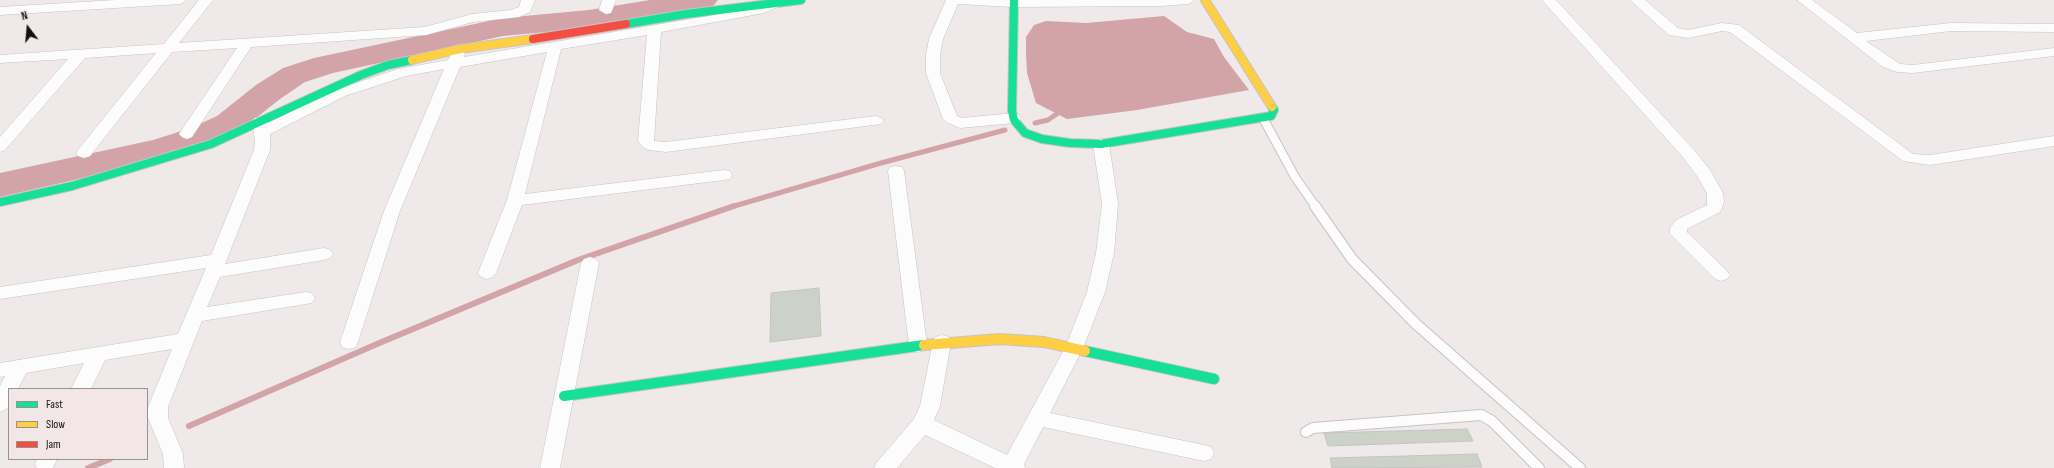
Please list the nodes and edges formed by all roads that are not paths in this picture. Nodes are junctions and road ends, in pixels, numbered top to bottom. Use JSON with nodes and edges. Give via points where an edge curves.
{"nodes":[{"id":1,"x":180,"y":0,"type":"edge"},
{"id":2,"x":206,"y":0,"type":"edge"},
{"id":3,"x":528,"y":0,"type":"edge"},
{"id":4,"x":801,"y":0,"type":"edge"},
{"id":5,"x":953,"y":0,"type":"edge"},
{"id":6,"x":958,"y":0,"type":"edge"},
{"id":7,"x":1188,"y":0,"type":"edge"},
{"id":8,"x":1205,"y":0,"type":"edge"},
{"id":9,"x":1549,"y":0,"type":"edge"},
{"id":10,"x":1637,"y":0,"type":"edge"},
{"id":11,"x":1804,"y":0,"type":"edge"},
{"id":12,"x":1014,"y":1,"type":"edge"},
{"id":13,"x":778,"y":2,"type":"junction"},
{"id":14,"x":84,"y":3,"type":"edge"},
{"id":15,"x":0,"y":11,"type":"edge"},
{"id":16,"x":2054,"y":28,"type":"edge"},
{"id":17,"x":654,"y":30,"type":"junction"},
{"id":18,"x":1853,"y":38,"type":"junction"},
{"id":19,"x":246,"y":44,"type":"junction"},
{"id":20,"x":555,"y":47,"type":"junction"},
{"id":21,"x":166,"y":48,"type":"junction"},
{"id":22,"x":2054,"y":52,"type":"edge"},
{"id":23,"x":81,"y":53,"type":"junction"},
{"id":24,"x":457,"y":56,"type":"junction"},
{"id":25,"x":0,"y":59,"type":"edge"},
{"id":26,"x":1014,"y":118,"type":"junction"},
{"id":27,"x":1263,"y":118,"type":"junction"},
{"id":28,"x":876,"y":121,"type":"dead end"},
{"id":29,"x":261,"y":127,"type":"junction"},
{"id":30,"x":187,"y":134,"type":"dead end"},
{"id":31,"x":2054,"y":141,"type":"edge"},
{"id":32,"x":1102,"y":144,"type":"junction"},
{"id":33,"x":1,"y":146,"type":"edge"},
{"id":34,"x":84,"y":153,"type":"dead end"},
{"id":35,"x":896,"y":171,"type":"dead end"},
{"id":36,"x":724,"y":175,"type":"dead end"},
{"id":37,"x":515,"y":200,"type":"junction"},
{"id":38,"x":0,"y":202,"type":"edge"},
{"id":39,"x":324,"y":254,"type":"dead end"},
{"id":40,"x":590,"y":263,"type":"dead end"},
{"id":41,"x":215,"y":266,"type":"junction"},
{"id":42,"x":487,"y":273,"type":"dead end"},
{"id":43,"x":1721,"y":275,"type":"dead end"},
{"id":44,"x":0,"y":293,"type":"edge"},
{"id":45,"x":306,"y":298,"type":"dead end"},
{"id":46,"x":194,"y":316,"type":"junction"},
{"id":47,"x":184,"y":340,"type":"junction"},
{"id":48,"x":349,"y":342,"type":"dead end"},
{"id":49,"x":942,"y":342,"type":"junction"},
{"id":50,"x":918,"y":345,"type":"junction"},
{"id":51,"x":1074,"y":348,"type":"junction"},
{"id":52,"x":98,"y":354,"type":"junction"},
{"id":53,"x":20,"y":367,"type":"junction"},
{"id":54,"x":0,"y":370,"type":"edge"},
{"id":55,"x":1214,"y":379,"type":"dead end"},
{"id":56,"x":9,"y":388,"type":"edge"},
{"id":57,"x":82,"y":388,"type":"edge"},
{"id":58,"x":8,"y":389,"type":"edge"},
{"id":59,"x":564,"y":396,"type":"junction"},
{"id":60,"x":0,"y":404,"type":"edge"},
{"id":61,"x":1038,"y":418,"type":"junction"},
{"id":62,"x":922,"y":424,"type":"junction"},
{"id":63,"x":1306,"y":432,"type":"dead end"},
{"id":64,"x":1204,"y":453,"type":"dead end"},
{"id":65,"x":1013,"y":467,"type":"edge"},
{"id":66,"x":174,"y":468,"type":"edge"},
{"id":67,"x":550,"y":468,"type":"edge"},
{"id":68,"x":884,"y":468,"type":"edge"},
{"id":69,"x":1539,"y":468,"type":"edge"},
{"id":70,"x":1580,"y":468,"type":"edge"}],
"edges":[{"from":1,"to":14,"type":"street"},
{"from":2,"to":21,"type":"street"},
{"from":3,"to":19,"type":"street","via":[[525,9],[514,14],[472,18],[426,31]]},
{"from":4,"to":13,"type":"street"},
{"from":5,"to":26,"type":"street","via":[[936,39],[933,55],[933,73],[951,119],[960,123]]},
{"from":6,"to":12,"type":"street"},
{"from":7,"to":12,"type":"street"},
{"from":8,"to":27,"type":"street","via":[[1274,110],[1271,116]]},
{"from":9,"to":43,"type":"street","via":[[1688,153],[1704,174],[1715,193],[1714,208],[1682,224],[1678,228],[1679,234]]},
{"from":10,"to":31,"type":"street","via":[[1674,32],[1688,34],[1722,27],[1734,28],[1909,158],[1930,160]]},
{"from":11,"to":18,"type":"street"},
{"from":12,"to":26,"type":"street"},
{"from":13,"to":17,"type":"street","via":[[754,12]]},
{"from":13,"to":24,"type":"street","via":[[686,14]]},
{"from":14,"to":15,"type":"street"},
{"from":16,"to":18,"type":"street","via":[[1951,26]]},
{"from":17,"to":20,"type":"street"},
{"from":17,"to":28,"type":"street","via":[[646,141],[649,146],[666,148]]},
{"from":18,"to":22,"type":"street","via":[[1888,64],[1905,69]]},
{"from":19,"to":21,"type":"street"},
{"from":19,"to":30,"type":"street"},
{"from":20,"to":24,"type":"street"},
{"from":20,"to":37,"type":"street"},
{"from":21,"to":23,"type":"street"},
{"from":21,"to":34,"type":"street"},
{"from":23,"to":25,"type":"street"},
{"from":23,"to":33,"type":"street"},
{"from":24,"to":29,"type":"street","via":[[375,80]]},
{"from":24,"to":48,"type":"street","via":[[392,211]]},
{"from":26,"to":32,"type":"street","via":[[1025,133],[1042,139]]},
{"from":27,"to":32,"type":"street"},
{"from":27,"to":70,"type":"lane","via":[[1295,176],[1352,259],[1416,324]]},
{"from":29,"to":38,"type":"street","via":[[72,186]]},
{"from":29,"to":41,"type":"street","via":[[262,150]]},
{"from":32,"to":51,"type":"street","via":[[1110,204],[1105,253],[1096,292]]},
{"from":35,"to":50,"type":"street"},
{"from":36,"to":37,"type":"street"},
{"from":37,"to":42,"type":"street"},
{"from":39,"to":41,"type":"street"},
{"from":40,"to":59,"type":"street"},
{"from":41,"to":44,"type":"street"},
{"from":41,"to":46,"type":"street"},
{"from":45,"to":46,"type":"street"},
{"from":46,"to":47,"type":"street"},
{"from":47,"to":52,"type":"street"},
{"from":47,"to":66,"type":"street","via":[[158,407],[158,418],[173,454]]},
{"from":49,"to":50,"type":"street"},
{"from":49,"to":51,"type":"street","via":[[1023,340]]},
{"from":49,"to":62,"type":"street","via":[[930,406]]},
{"from":50,"to":59,"type":"street"},
{"from":51,"to":55,"type":"street"},
{"from":51,"to":61,"type":"street"},
{"from":52,"to":53,"type":"street"},
{"from":52,"to":57,"type":"street"},
{"from":53,"to":54,"type":"street"},
{"from":53,"to":56,"type":"street"},
{"from":58,"to":60,"type":"street"},
{"from":59,"to":67,"type":"street"},
{"from":61,"to":64,"type":"street"},
{"from":61,"to":65,"type":"street"},
{"from":62,"to":65,"type":"street"},
{"from":62,"to":68,"type":"street"},
{"from":63,"to":69,"type":"lane","via":[[1313,428],[1481,415],[1492,421]]}]}
